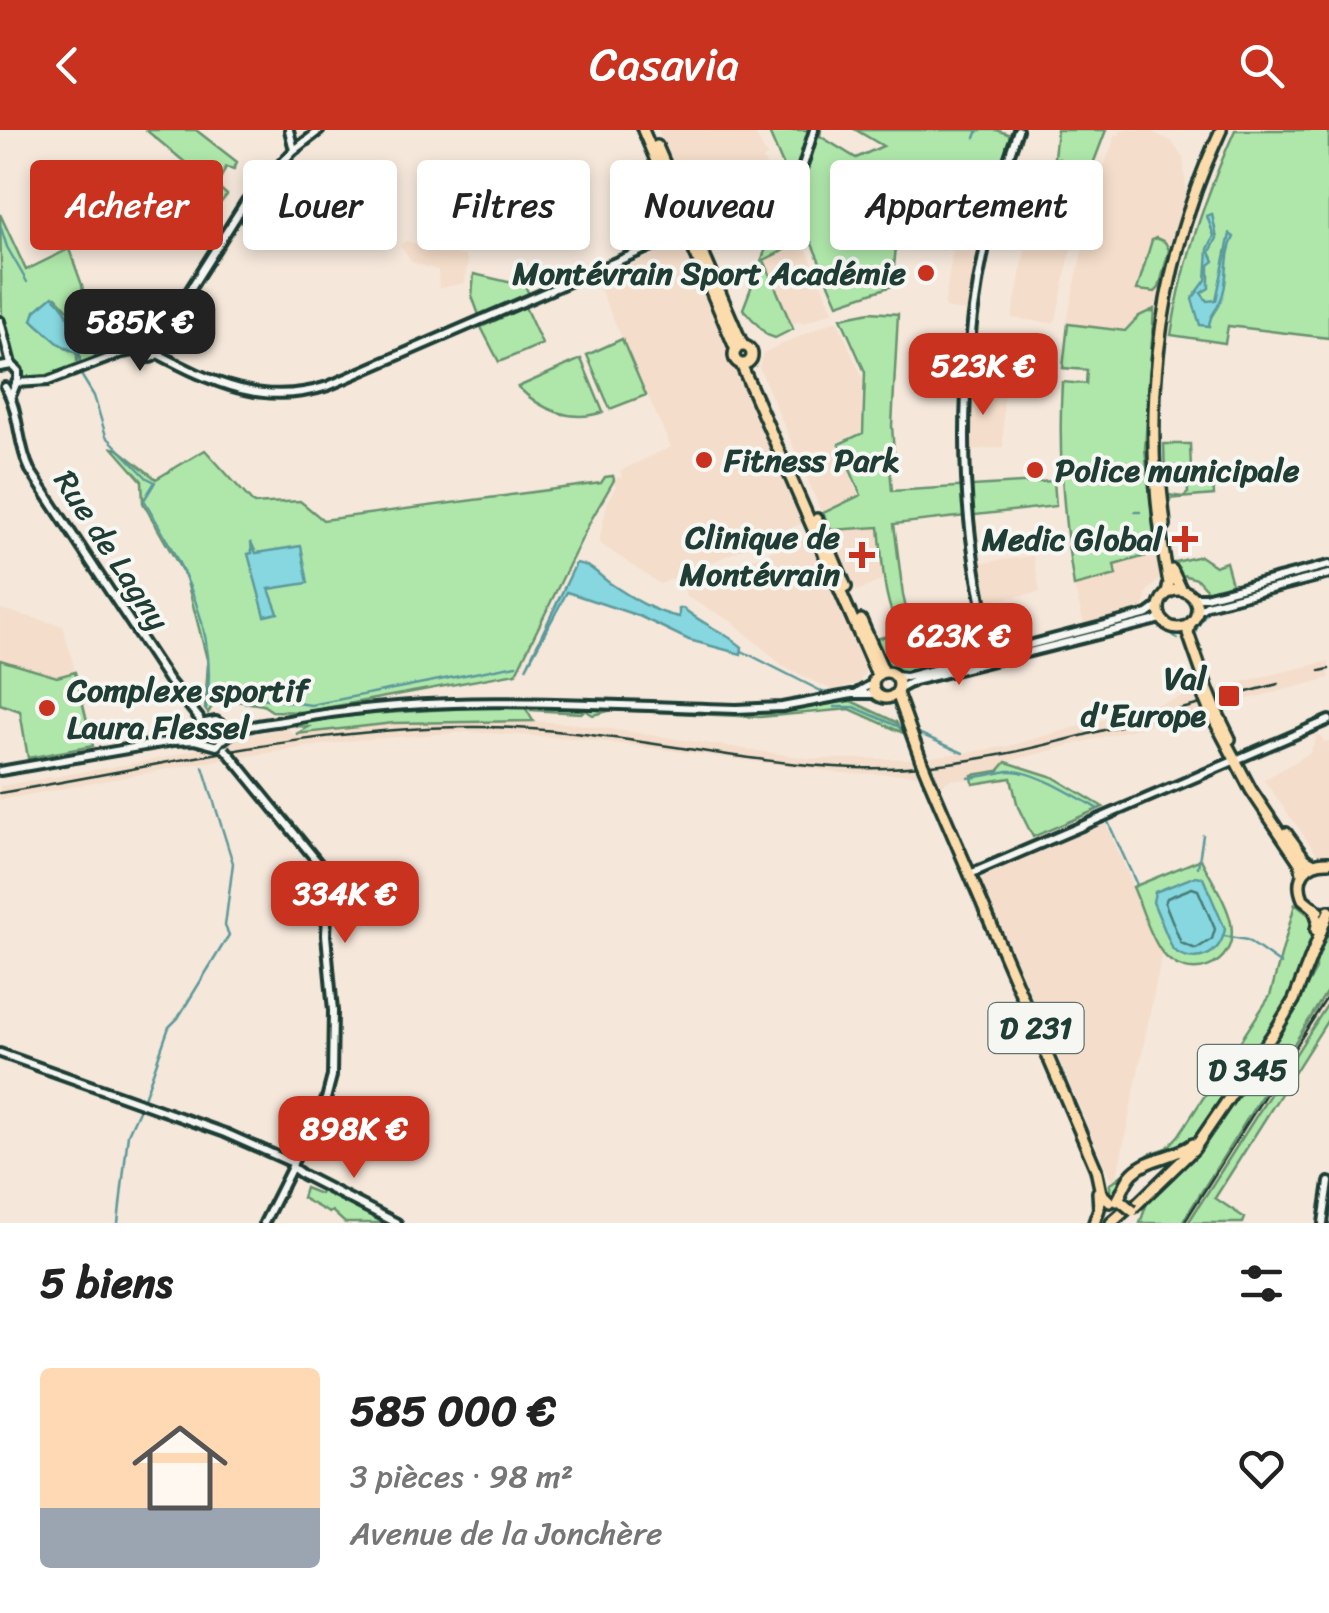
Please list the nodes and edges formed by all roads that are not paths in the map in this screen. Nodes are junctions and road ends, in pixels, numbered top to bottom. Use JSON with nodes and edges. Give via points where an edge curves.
{"nodes":[{"id":1,"x":289,"y":130,"type":"edge"},
{"id":2,"x":320,"y":130,"type":"edge"},
{"id":3,"x":646,"y":130,"type":"edge"},
{"id":4,"x":814,"y":130,"type":"edge"},
{"id":5,"x":1018,"y":130,"type":"edge"},
{"id":6,"x":1224,"y":130,"type":"edge"},
{"id":7,"x":294,"y":150,"type":"junction"},
{"id":8,"x":658,"y":160,"type":"edge"},
{"id":9,"x":659,"y":160,"type":"edge"},
{"id":10,"x":805,"y":160,"type":"edge"},
{"id":11,"x":643,"y":250,"type":"edge"},
{"id":12,"x":698,"y":250,"type":"edge"},
{"id":13,"x":699,"y":250,"type":"edge"},
{"id":14,"x":0,"y":321,"type":"edge"},
{"id":15,"x":151,"y":341,"type":"junction"},
{"id":16,"x":740,"y":348,"type":"junction"},
{"id":17,"x":140,"y":350,"type":"junction"},
{"id":18,"x":156,"y":352,"type":"junction"},
{"id":19,"x":746,"y":363,"type":"junction"},
{"id":20,"x":5,"y":366,"type":"edge"},
{"id":21,"x":8,"y":384,"type":"edge"},
{"id":22,"x":1329,"y":565,"type":"edge"},
{"id":23,"x":1329,"y":574,"type":"edge"},
{"id":24,"x":1181,"y":589,"type":"junction"},
{"id":25,"x":1167,"y":592,"type":"junction"},
{"id":26,"x":1194,"y":597,"type":"junction"},
{"id":27,"x":1159,"y":606,"type":"junction"},
{"id":28,"x":1197,"y":612,"type":"junction"},
{"id":29,"x":1161,"y":618,"type":"junction"},
{"id":30,"x":1111,"y":623,"type":"junction"},
{"id":31,"x":1190,"y":624,"type":"junction"},
{"id":32,"x":1177,"y":628,"type":"junction"},
{"id":33,"x":1055,"y":644,"type":"junction"},
{"id":34,"x":994,"y":657,"type":"junction"},
{"id":35,"x":895,"y":676,"type":"junction"},
{"id":36,"x":877,"y":681,"type":"junction"},
{"id":37,"x":1205,"y":691,"type":"junction"},
{"id":38,"x":894,"y":694,"type":"junction"},
{"id":39,"x":1329,"y":720,"type":"edge"},
{"id":40,"x":222,"y":725,"type":"junction"},
{"id":41,"x":203,"y":726,"type":"junction"},
{"id":42,"x":241,"y":729,"type":"junction"},
{"id":43,"x":202,"y":740,"type":"junction"},
{"id":44,"x":173,"y":741,"type":"junction"},
{"id":45,"x":222,"y":743,"type":"junction"},
{"id":46,"x":1237,"y":759,"type":"junction"},
{"id":47,"x":0,"y":771,"type":"edge"},
{"id":48,"x":1329,"y":862,"type":"edge"},
{"id":49,"x":1314,"y":864,"type":"junction"},
{"id":50,"x":1302,"y":873,"type":"junction"},
{"id":51,"x":970,"y":874,"type":"junction"},
{"id":52,"x":1314,"y":909,"type":"junction"},
{"id":53,"x":1329,"y":911,"type":"edge"},
{"id":54,"x":0,"y":1053,"type":"edge"},
{"id":55,"x":1201,"y":1135,"type":"junction"},
{"id":56,"x":292,"y":1165,"type":"junction"},
{"id":57,"x":1098,"y":1174,"type":"junction"},
{"id":58,"x":1329,"y":1182,"type":"edge"},
{"id":59,"x":1125,"y":1206,"type":"junction"},
{"id":60,"x":1099,"y":1209,"type":"junction"},
{"id":61,"x":1094,"y":1222,"type":"edge"},
{"id":62,"x":264,"y":1223,"type":"edge"},
{"id":63,"x":397,"y":1223,"type":"edge"},
{"id":64,"x":1113,"y":1223,"type":"edge"},
{"id":65,"x":1136,"y":1223,"type":"edge"},
{"id":66,"x":1323,"y":1223,"type":"edge"}],
"edges":[{"from":1,"to":7,"type":"main road"},
{"from":2,"to":7,"type":"main road"},
{"from":3,"to":8,"type":"main road"},
{"from":3,"to":9,"type":"main road"},
{"from":4,"to":10,"type":"main road"},
{"from":5,"to":34,"type":"main road","via":[[981,265],[966,399],[971,538]]},
{"from":6,"to":24,"type":"main road","via":[[1186,236],[1162,361],[1160,478],[1169,555]]},
{"from":6,"to":25,"type":"main road","via":[[1180,237],[1158,341],[1154,486]]},
{"from":7,"to":15,"type":"main road","via":[[246,200]]},
{"from":11,"to":18,"type":"main road","via":[[302,393],[234,390]]},
{"from":12,"to":16,"type":"main road"},
{"from":13,"to":16,"type":"main road"},
{"from":14,"to":20,"type":"main road"},
{"from":15,"to":17,"type":"main road"},
{"from":15,"to":18,"type":"main road"},
{"from":16,"to":19,"type":"main road","via":[[735,359]]},
{"from":16,"to":19,"type":"main road","via":[[752,353]]},
{"from":17,"to":18,"type":"main road","via":[[149,358]]},
{"from":17,"to":21,"type":"main road","via":[[37,383]]},
{"from":19,"to":36,"type":"main road"},
{"from":20,"to":21,"type":"main road"},
{"from":21,"to":41,"type":"main road","name":"Rue de Lagny","via":[[30,470]]},
{"from":22,"to":26,"type":"main road"},
{"from":23,"to":28,"type":"main road"},
{"from":24,"to":25,"type":"main road"},
{"from":24,"to":26,"type":"main road"},
{"from":25,"to":27,"type":"main road"},
{"from":26,"to":28,"type":"main road"},
{"from":27,"to":29,"type":"main road"},
{"from":27,"to":30,"type":"main road"},
{"from":28,"to":31,"type":"main road"},
{"from":29,"to":32,"type":"main road"},
{"from":29,"to":33,"type":"main road"},
{"from":30,"to":33,"type":"main road"},
{"from":30,"to":34,"type":"main road"},
{"from":31,"to":32,"type":"main road"},
{"from":31,"to":37,"type":"main road"},
{"from":32,"to":37,"type":"main road"},
{"from":33,"to":34,"type":"main road"},
{"from":34,"to":35,"type":"main road"},
{"from":34,"to":38,"type":"main road","via":[[914,681]]},
{"from":35,"to":36,"type":"main road"},
{"from":35,"to":38,"type":"main road","number":"D 231"},
{"from":36,"to":38,"type":"main road"},
{"from":36,"to":42,"type":"main road","via":[[803,704],[736,709],[436,701]]},
{"from":37,"to":46,"type":"main road","bridge":true},
{"from":38,"to":51,"type":"main road","number":"D 231","bridge":true},
{"from":39,"to":46,"type":"main road"},
{"from":40,"to":41,"type":"main road","name":"Rue de Lagny"},
{"from":40,"to":42,"type":"main road","name":"Rue de Lagny"},
{"from":40,"to":45,"type":"main road"},
{"from":41,"to":43,"type":"main road"},
{"from":41,"to":44,"type":"main road"},
{"from":42,"to":45,"type":"main road"},
{"from":43,"to":44,"type":"main road"},
{"from":43,"to":45,"type":"main road","via":[[208,746]]},
{"from":44,"to":47,"type":"main road"},
{"from":45,"to":56,"type":"main road","bridge":true,"via":[[328,876],[332,1076]]},
{"from":46,"to":49,"type":"main road"},
{"from":46,"to":50,"type":"main road"},
{"from":46,"to":51,"type":"main road"},
{"from":48,"to":49,"type":"main road"},
{"from":49,"to":50,"type":"main road"},
{"from":50,"to":52,"type":"main road","via":[[1302,899]]},
{"from":51,"to":57,"type":"main road","number":"D 231"},
{"from":52,"to":53,"type":"main road"},
{"from":52,"to":55,"type":"main road","number":"D 345","via":[[1316,933],[1295,992]]},
{"from":53,"to":59,"type":"main road","number":"D 345","via":[[1277,1028],[1194,1150]]},
{"from":54,"to":56,"type":"main road"},
{"from":55,"to":59,"type":"main road","number":"D 345","via":[[1180,1163]]},
{"from":55,"to":59,"type":"main road","via":[[1180,1153],[1137,1170],[1127,1180]]},
{"from":56,"to":62,"type":"main road"},
{"from":56,"to":63,"type":"main road"},
{"from":57,"to":59,"type":"main road","number":"D 231","via":[[1101,1193]]},
{"from":57,"to":60,"type":"main road","number":"D 231"},
{"from":58,"to":66,"type":"main road"},
{"from":59,"to":60,"type":"main road"},
{"from":59,"to":64,"type":"main road","number":"D 345"},
{"from":59,"to":65,"type":"main road"},
{"from":60,"to":61,"type":"main road"}]}
